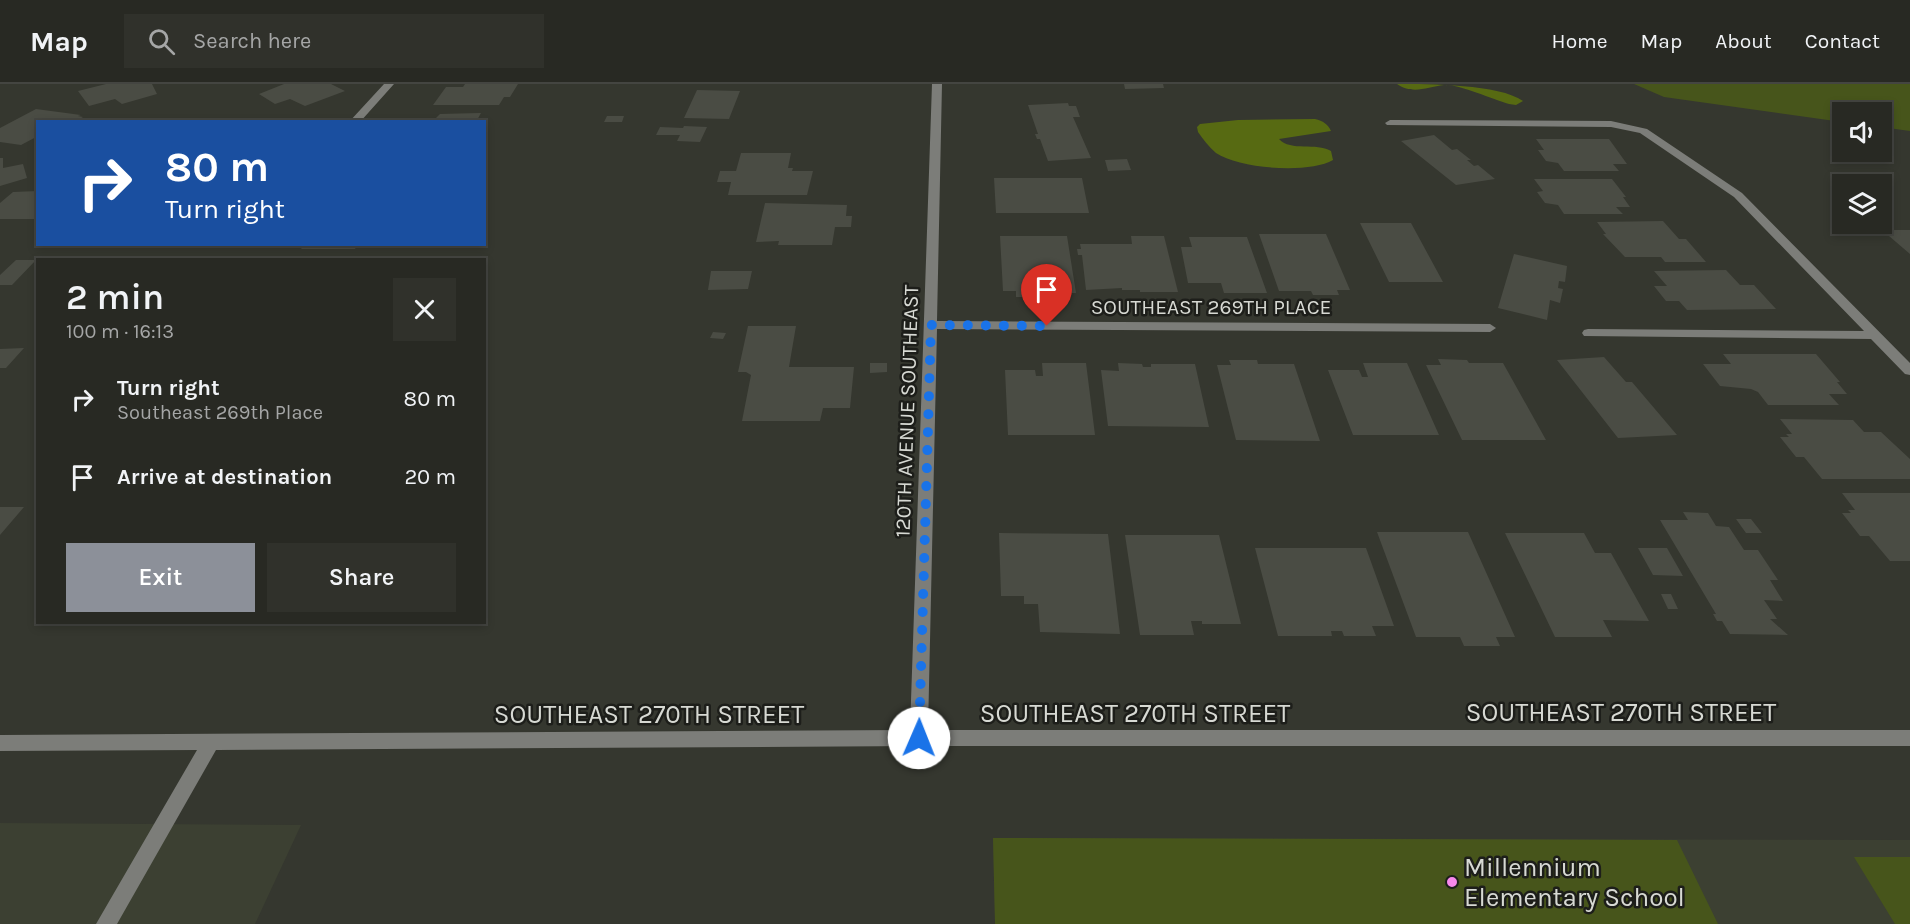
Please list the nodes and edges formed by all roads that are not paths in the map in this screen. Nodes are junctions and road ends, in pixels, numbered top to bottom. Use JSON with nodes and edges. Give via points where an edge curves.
{"nodes":[{"id":1,"x":389,"y":84,"type":"edge"},
{"id":2,"x":937,"y":84,"type":"edge"},
{"id":3,"x":356,"y":120,"type":"edge"},
{"id":4,"x":1390,"y":123,"type":"dead end"},
{"id":5,"x":931,"y":325,"type":"junction"},
{"id":6,"x":1490,"y":328,"type":"dead end"},
{"id":7,"x":1588,"y":333,"type":"dead end"},
{"id":8,"x":1874,"y":335,"type":"junction"},
{"id":9,"x":1910,"y":371,"type":"edge"},
{"id":10,"x":919,"y":738,"type":"junction"},
{"id":11,"x":1910,"y":738,"type":"edge"},
{"id":12,"x":211,"y":742,"type":"junction"},
{"id":13,"x":0,"y":743,"type":"edge"},
{"id":14,"x":106,"y":924,"type":"edge"}],
"edges":[{"from":1,"to":3,"type":"street"},
{"from":2,"to":5,"type":"street","name":"120TH AVENUE SOUTHEAST"},
{"from":4,"to":8,"type":"street","via":[[1624,126],[1643,131],[1738,195]]},
{"from":5,"to":6,"type":"street","name":"SOUTHEAST 269TH PLACE"},
{"from":5,"to":10,"type":"street","name":"120TH AVENUE SOUTHEAST"},
{"from":7,"to":8,"type":"street"},
{"from":8,"to":9,"type":"street"},
{"from":10,"to":11,"type":"street","name":"SOUTHEAST 270TH STREET"},
{"from":10,"to":12,"type":"street","name":"SOUTHEAST 270TH STREET"},
{"from":12,"to":13,"type":"street","name":"SOUTHEAST 270TH STREET"},
{"from":12,"to":14,"type":"street"}]}
